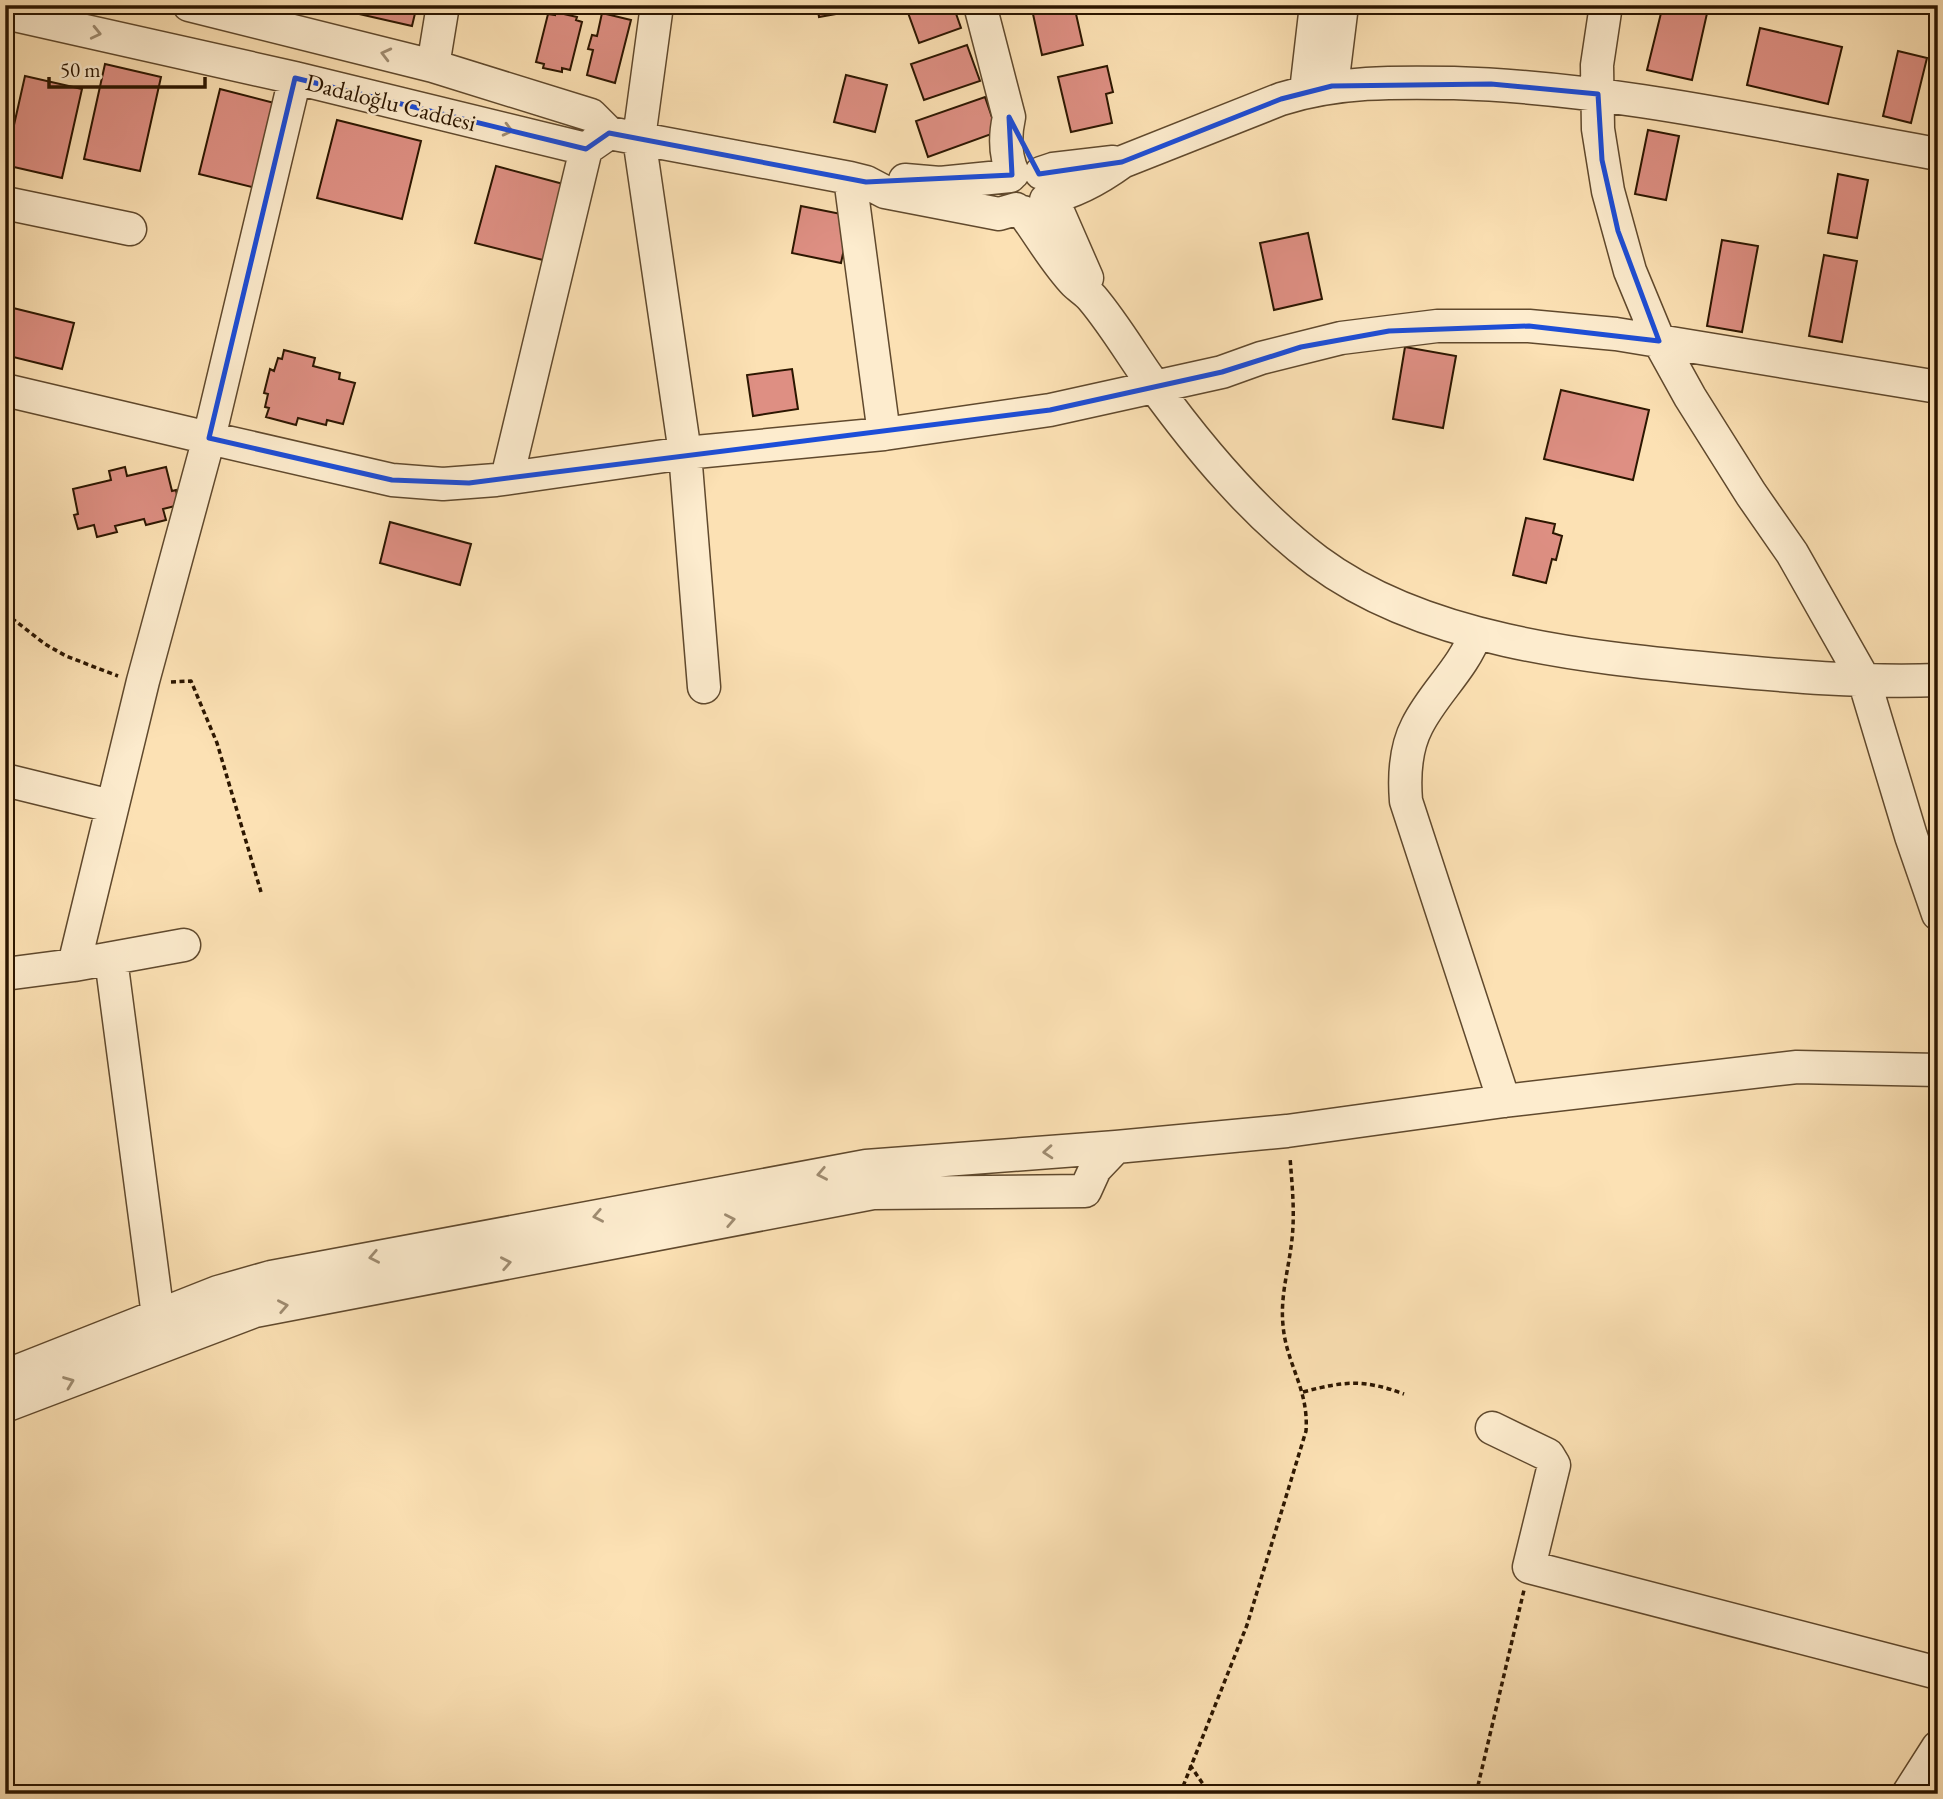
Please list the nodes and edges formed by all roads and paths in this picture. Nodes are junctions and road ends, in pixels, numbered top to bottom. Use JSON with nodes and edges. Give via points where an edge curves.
{"nodes":[{"id":1,"x":189,"y":5,"type":"edge"},
{"id":2,"x":443,"y":5,"type":"edge"},
{"id":3,"x":657,"y":5,"type":"edge"},
{"id":4,"x":980,"y":5,"type":"edge"},
{"id":5,"x":1315,"y":5,"type":"edge"},
{"id":6,"x":1342,"y":5,"type":"edge"},
{"id":7,"x":1606,"y":5,"type":"edge"},
{"id":8,"x":244,"y":11,"type":"edge"},
{"id":9,"x":5,"y":13,"type":"edge"},
{"id":10,"x":433,"y":66,"type":"junction"},
{"id":11,"x":295,"y":78,"type":"junction"},
{"id":12,"x":1319,"y":89,"type":"junction"},
{"id":13,"x":1598,"y":94,"type":"junction"},
{"id":14,"x":611,"y":140,"type":"junction"},
{"id":15,"x":1938,"y":154,"type":"edge"},
{"id":16,"x":858,"y":180,"type":"junction"},
{"id":17,"x":1029,"y":189,"type":"junction"},
{"id":18,"x":5,"y":203,"type":"edge"},
{"id":19,"x":130,"y":229,"type":"dead end"},
{"id":20,"x":1659,"y":341,"type":"junction"},
{"id":21,"x":1154,"y":386,"type":"junction"},
{"id":22,"x":1938,"y":387,"type":"edge"},
{"id":23,"x":5,"y":390,"type":"edge"},
{"id":24,"x":884,"y":434,"type":"junction"},
{"id":25,"x":209,"y":438,"type":"junction"},
{"id":26,"x":685,"y":453,"type":"junction"},
{"id":27,"x":507,"y":478,"type":"junction"},
{"id":28,"x":5,"y":612,"type":"edge"},
{"id":29,"x":1476,"y":633,"type":"junction"},
{"id":30,"x":1864,"y":680,"type":"junction"},
{"id":31,"x":1938,"y":680,"type":"edge"},
{"id":32,"x":143,"y":681,"type":"junction"},
{"id":33,"x":704,"y":687,"type":"dead end"},
{"id":34,"x":5,"y":780,"type":"edge"},
{"id":35,"x":111,"y":806,"type":"junction"},
{"id":36,"x":261,"y":892,"type":"dead end"},
{"id":37,"x":1938,"y":914,"type":"edge"},
{"id":38,"x":184,"y":945,"type":"dead end"},
{"id":39,"x":111,"y":958,"type":"junction"},
{"id":40,"x":74,"y":965,"type":"junction"},
{"id":41,"x":5,"y":974,"type":"edge"},
{"id":42,"x":1938,"y":1070,"type":"edge"},
{"id":43,"x":1504,"y":1101,"type":"junction"},
{"id":44,"x":1287,"y":1131,"type":"junction"},
{"id":45,"x":1116,"y":1147,"type":"junction"},
{"id":46,"x":158,"y":1316,"type":"junction"},
{"id":47,"x":5,"y":1376,"type":"edge"},
{"id":48,"x":1303,"y":1392,"type":"junction"},
{"id":49,"x":1404,"y":1394,"type":"dead end"},
{"id":50,"x":5,"y":1406,"type":"edge"},
{"id":51,"x":1492,"y":1428,"type":"dead end"},
{"id":52,"x":1529,"y":1567,"type":"junction"},
{"id":53,"x":1938,"y":1673,"type":"edge"},
{"id":54,"x":1938,"y":1748,"type":"edge"},
{"id":55,"x":1190,"y":1765,"type":"junction"},
{"id":56,"x":1180,"y":1794,"type":"edge"},
{"id":57,"x":1215,"y":1794,"type":"edge"},
{"id":58,"x":1476,"y":1794,"type":"edge"},
{"id":59,"x":1909,"y":1794,"type":"edge"}],
"edges":[{"from":1,"to":8,"type":"street","name":"Dadaloğlu Caddesi"},
{"from":2,"to":10,"type":"street"},
{"from":3,"to":14,"type":"street"},
{"from":4,"to":17,"type":"street","via":[[1009,117],[1018,125]]},
{"from":5,"to":12,"type":"street"},
{"from":6,"to":12,"type":"street"},
{"from":7,"to":13,"type":"street","via":[[1597,65]]},
{"from":10,"to":8,"type":"street","name":"Dadaloğlu Caddesi","one_way":true},
{"from":9,"to":11,"type":"street","name":"Dadaloğlu Caddesi","one_way":true},
{"from":10,"to":14,"type":"street","name":"Dadaloğlu Caddesi","via":[[591,115]]},
{"from":11,"to":14,"type":"street","name":"Dadaloğlu Caddesi","one_way":true},
{"from":11,"to":25,"type":"street"},
{"from":12,"to":13,"type":"street","name":"Dadaloğlu Caddesi","via":[[1359,83],[1438,83]]},
{"from":12,"to":17,"type":"street","name":"Dadaloğlu Caddesi","via":[[1122,162],[1067,194]]},
{"from":13,"to":15,"type":"street","name":"Dadaloğlu Caddesi"},
{"from":13,"to":20,"type":"street","via":[[1598,129],[1608,191],[1630,271]]},
{"from":14,"to":16,"type":"street","name":"Dadaloğlu Caddesi"},
{"from":14,"to":26,"type":"street"},
{"from":14,"to":27,"type":"street"},
{"from":16,"to":17,"type":"street","name":"Dadaloğlu Caddesi","via":[[889,178]]},
{"from":16,"to":24,"type":"street"},
{"from":17,"to":21,"type":"street","via":[[1054,207],[1087,275],[1091,296]]},
{"from":18,"to":19,"type":"street"},
{"from":20,"to":21,"type":"street","via":[[1529,326],[1413,329],[1341,338]]},
{"from":20,"to":22,"type":"street"},
{"from":20,"to":30,"type":"street","via":[[1720,446],[1792,553]]},
{"from":21,"to":24,"type":"street","via":[[1050,410]]},
{"from":21,"to":29,"type":"street","via":[[1241,492],[1315,560],[1371,595]]},
{"from":23,"to":25,"type":"street"},
{"from":24,"to":26,"type":"street"},
{"from":25,"to":27,"type":"street","via":[[392,480],[443,484]]},
{"from":25,"to":32,"type":"street"},
{"from":26,"to":27,"type":"street"},
{"from":26,"to":33,"type":"street"},
{"from":28,"to":32,"type":"path","via":[[66,656]]},
{"from":29,"to":30,"type":"street","via":[[1611,658]]},
{"from":29,"to":43,"type":"street","via":[[1463,663],[1418,724],[1407,759],[1405,787],[1406,802]]},
{"from":30,"to":31,"type":"street"},
{"from":30,"to":37,"type":"street"},
{"from":32,"to":35,"type":"street"},
{"from":32,"to":36,"type":"path","via":[[191,681],[217,743]]},
{"from":34,"to":35,"type":"street"},
{"from":35,"to":40,"type":"street"},
{"from":38,"to":39,"type":"street"},
{"from":39,"to":40,"type":"street"},
{"from":39,"to":46,"type":"street"},
{"from":40,"to":41,"type":"street"},
{"from":42,"to":43,"type":"street","via":[[1797,1067]]},
{"from":43,"to":44,"type":"street"},
{"from":44,"to":45,"type":"street"},
{"from":44,"to":48,"type":"path","via":[[1294,1217],[1282,1323]]},
{"from":45,"to":46,"type":"street","one_way":true,"via":[[866,1166],[271,1277]]},
{"from":50,"to":45,"type":"street","one_way":true,"via":[[255,1311],[873,1193],[1085,1191],[1095,1169]]},
{"from":46,"to":47,"type":"street"},
{"from":48,"to":49,"type":"path","via":[[1340,1382],[1375,1385]]},
{"from":48,"to":55,"type":"path","via":[[1307,1417],[1302,1444],[1243,1636]]},
{"from":51,"to":52,"type":"street","via":[[1548,1455],[1554,1465]]},
{"from":52,"to":53,"type":"street"},
{"from":52,"to":58,"type":"path"},
{"from":54,"to":59,"type":"street"},
{"from":55,"to":56,"type":"path"},
{"from":55,"to":57,"type":"path"}]}
